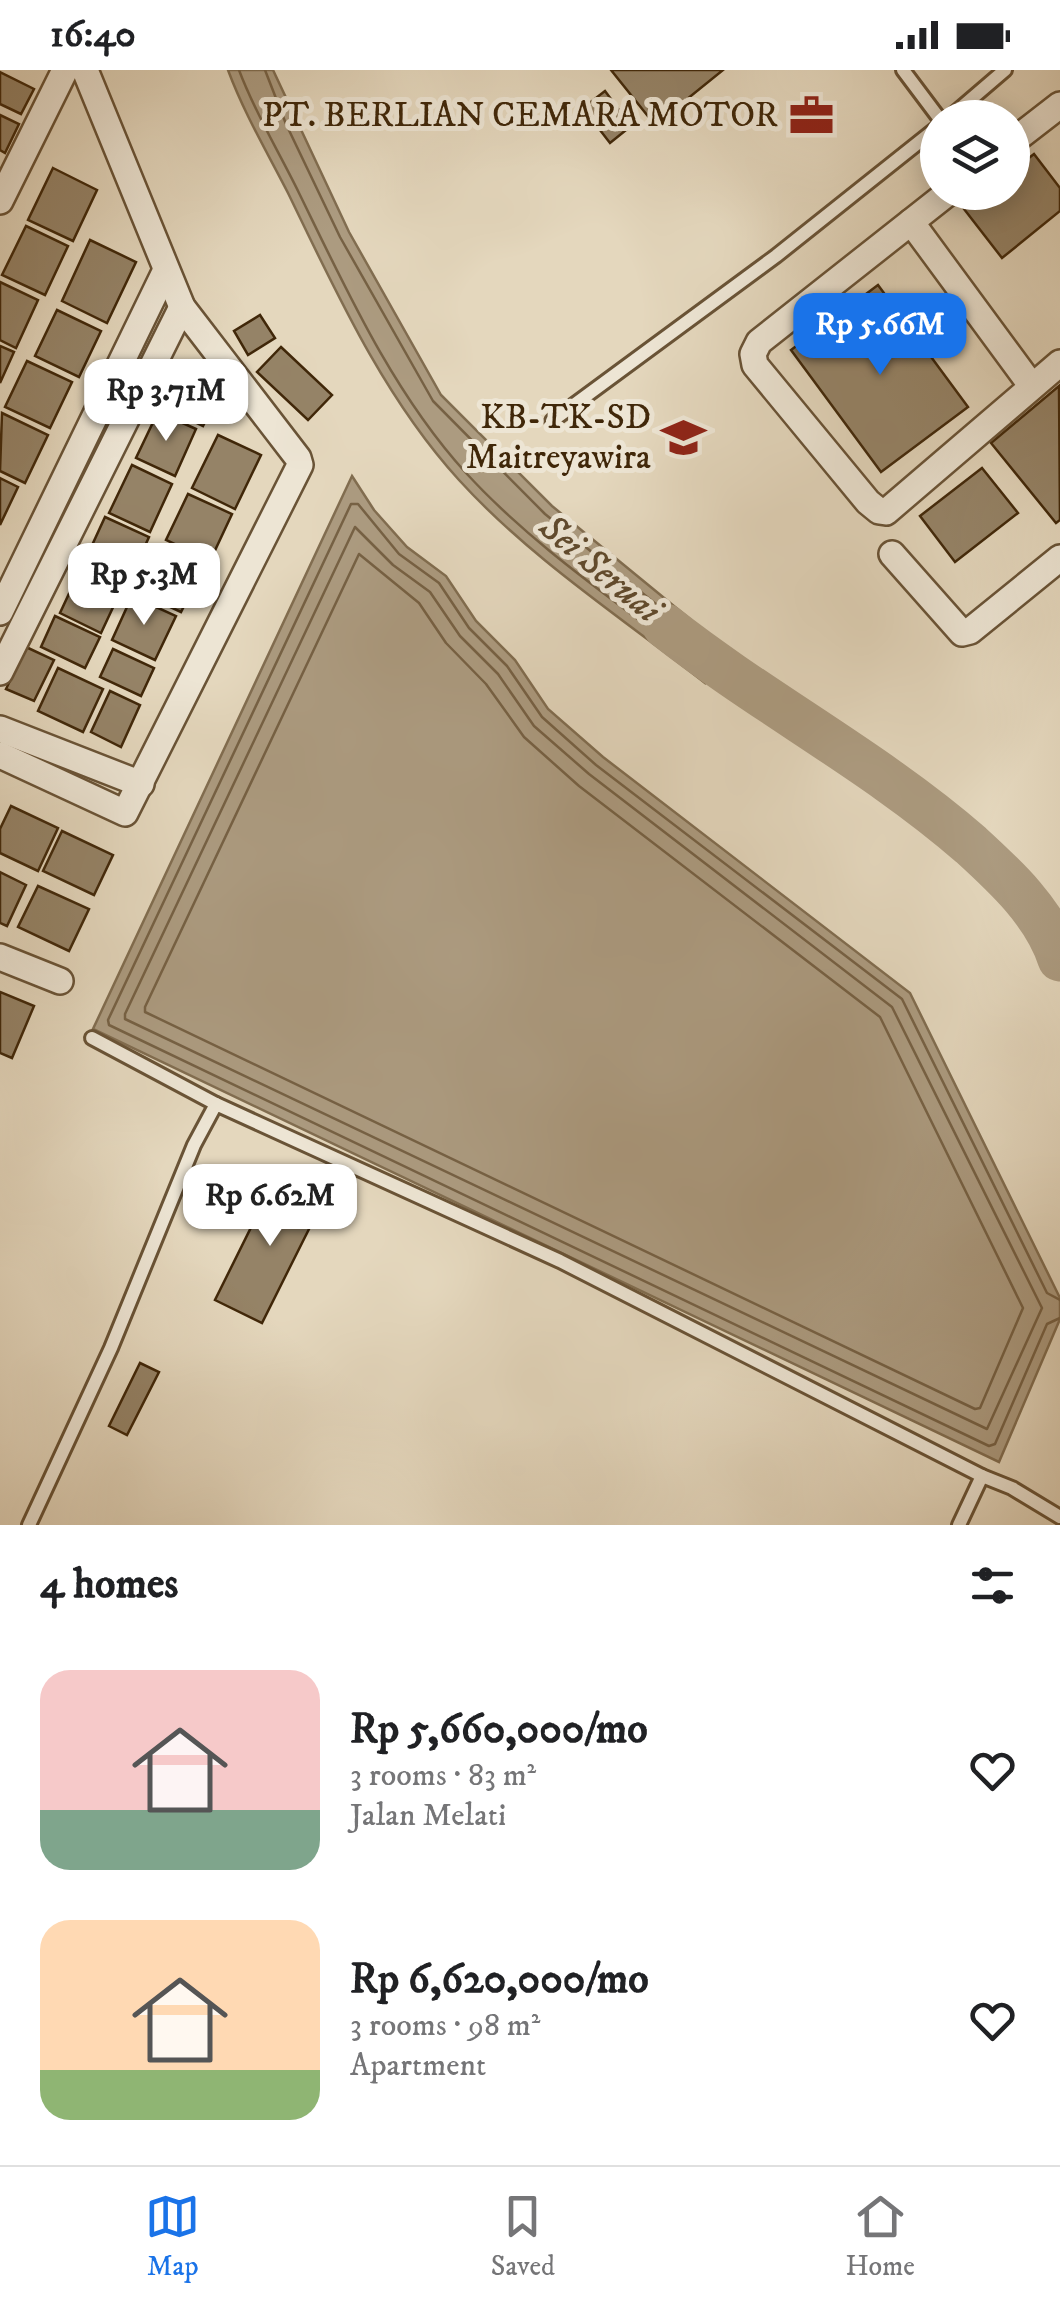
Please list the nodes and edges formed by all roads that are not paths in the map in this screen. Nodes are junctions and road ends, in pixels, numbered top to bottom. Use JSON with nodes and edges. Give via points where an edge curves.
{"nodes":[{"id":1,"x":65,"y":70,"type":"edge"},
{"id":2,"x":85,"y":70,"type":"edge"},
{"id":3,"x":903,"y":70,"type":"edge"},
{"id":4,"x":1005,"y":70,"type":"edge"},
{"id":5,"x":926,"y":100,"type":"edge"},
{"id":6,"x":970,"y":100,"type":"edge"},
{"id":7,"x":1060,"y":104,"type":"edge"},
{"id":8,"x":1030,"y":128,"type":"edge"},
{"id":9,"x":920,"y":141,"type":"edge"},
{"id":10,"x":0,"y":201,"type":"edge"},
{"id":11,"x":926,"y":210,"type":"edge"},
{"id":12,"x":911,"y":222,"type":"junction"},
{"id":13,"x":165,"y":272,"type":"junction"},
{"id":14,"x":182,"y":308,"type":"junction"},
{"id":15,"x":1060,"y":363,"type":"edge"},
{"id":16,"x":1031,"y":386,"type":"junction"},
{"id":17,"x":552,"y":421,"type":"dead end"},
{"id":18,"x":892,"y":554,"type":"dead end"},
{"id":19,"x":1060,"y":558,"type":"edge"},
{"id":20,"x":0,"y":612,"type":"edge"},
{"id":21,"x":0,"y":672,"type":"edge"},
{"id":22,"x":0,"y":729,"type":"edge"},
{"id":23,"x":0,"y":754,"type":"edge"},
{"id":24,"x":140,"y":784,"type":"junction"},
{"id":25,"x":0,"y":957,"type":"edge"},
{"id":26,"x":60,"y":981,"type":"dead end"},
{"id":27,"x":92,"y":1038,"type":"dead end"},
{"id":28,"x":216,"y":1104,"type":"junction"},
{"id":29,"x":982,"y":1476,"type":"junction"},
{"id":30,"x":1060,"y":1517,"type":"edge"},
{"id":31,"x":29,"y":1525,"type":"edge"},
{"id":32,"x":959,"y":1525,"type":"edge"}],
"edges":[{"from":1,"to":10,"type":"street"},
{"from":2,"to":13,"type":"street"},
{"from":3,"to":5,"type":"lane"},
{"from":4,"to":6,"type":"lane"},
{"from":7,"to":8,"type":"street"},
{"from":9,"to":17,"type":"lane"},
{"from":11,"to":12,"type":"street"},
{"from":12,"to":16,"type":"street"},
{"from":12,"to":16,"type":"street","via":[[760,342],[756,366],[879,512],[892,509]]},
{"from":13,"to":14,"type":"street"},
{"from":13,"to":20,"type":"street"},
{"from":14,"to":21,"type":"street"},
{"from":14,"to":24,"type":"street","via":[[300,466]]},
{"from":15,"to":16,"type":"street"},
{"from":18,"to":19,"type":"street","via":[[962,633]]},
{"from":22,"to":24,"type":"street"},
{"from":23,"to":24,"type":"street","via":[[121,814]]},
{"from":25,"to":26,"type":"street"},
{"from":27,"to":28,"type":"lane"},
{"from":28,"to":29,"type":"lane","via":[[560,1261]]},
{"from":28,"to":31,"type":"lane"},
{"from":29,"to":30,"type":"lane"},
{"from":29,"to":32,"type":"lane"}]}
